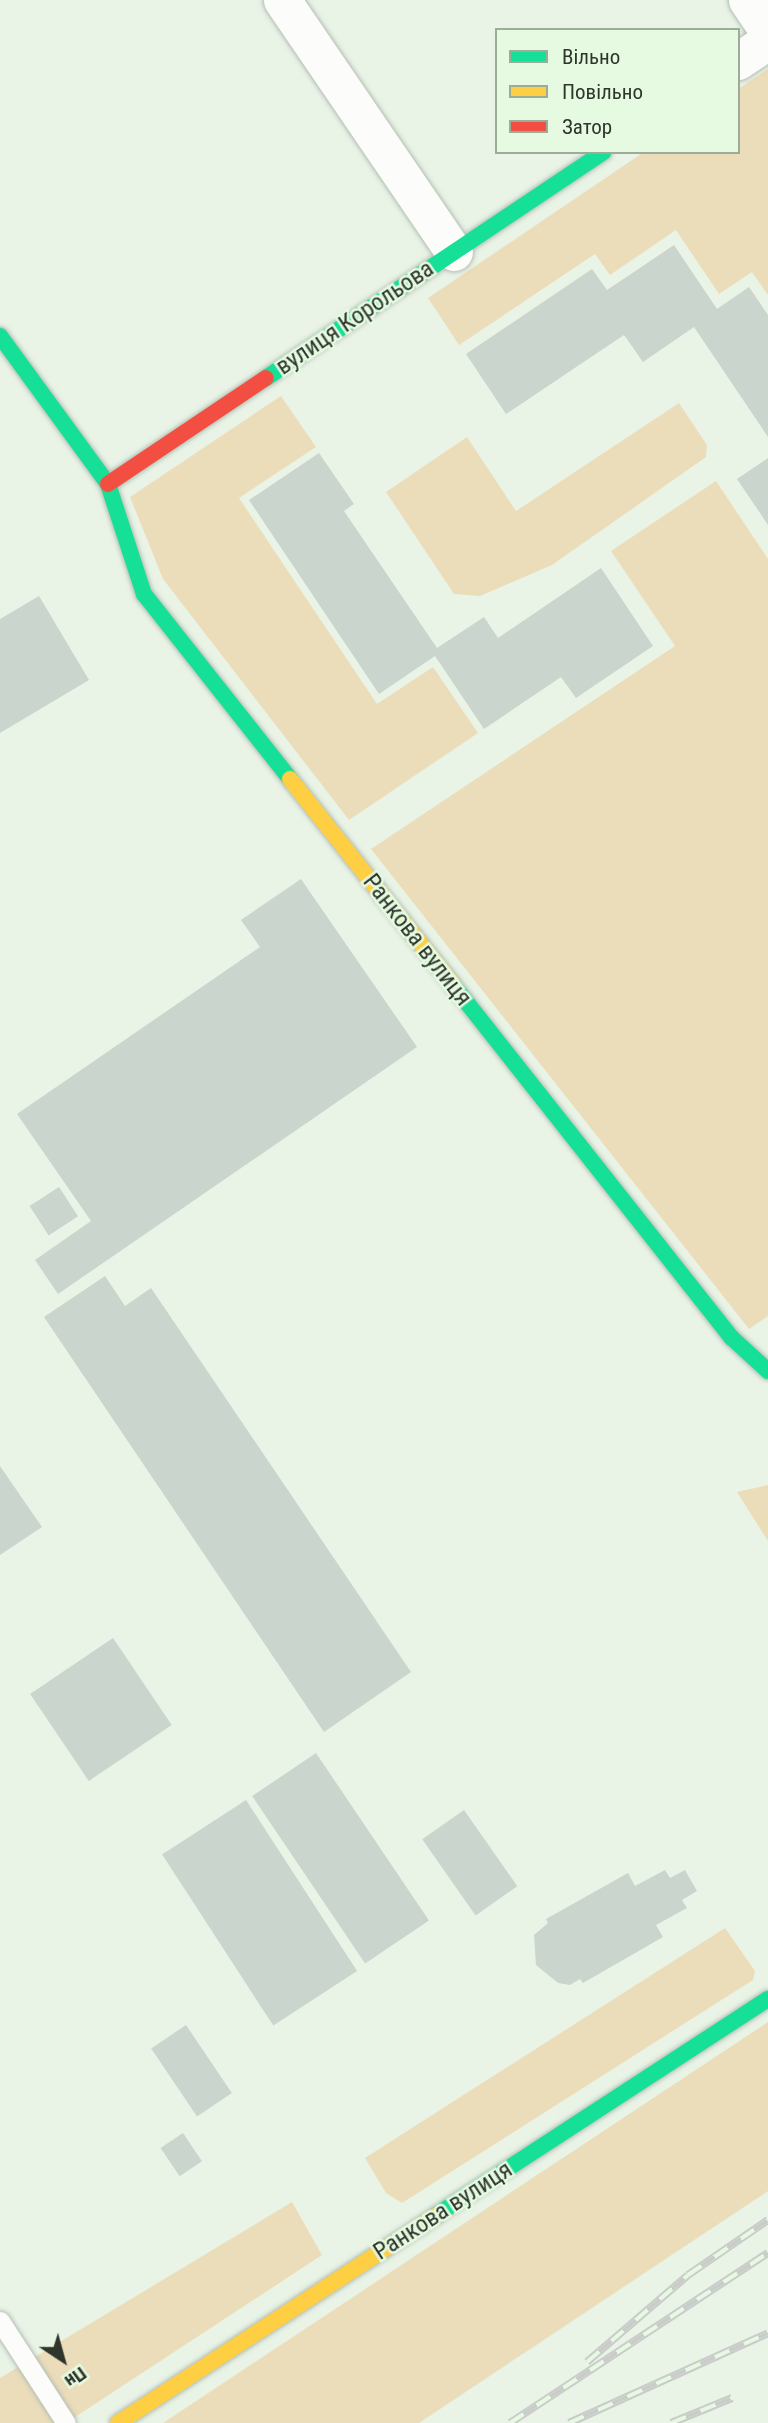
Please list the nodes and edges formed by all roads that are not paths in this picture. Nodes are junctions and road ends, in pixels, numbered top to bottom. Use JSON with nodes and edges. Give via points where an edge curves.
{"nodes":[{"id":1,"x":282,"y":0,"type":"edge"},
{"id":2,"x":747,"y":0,"type":"edge"},
{"id":3,"x":768,"y":31,"type":"edge"},
{"id":4,"x":768,"y":41,"type":"edge"},
{"id":5,"x":740,"y":60,"type":"edge"},
{"id":6,"x":600,"y":154,"type":"edge"},
{"id":7,"x":454,"y":252,"type":"junction"},
{"id":8,"x":0,"y":336,"type":"edge"},
{"id":9,"x":108,"y":485,"type":"junction"},
{"id":10,"x":768,"y":1371,"type":"edge"},
{"id":11,"x":768,"y":1999,"type":"edge"},
{"id":12,"x":0,"y":2321,"type":"edge"},
{"id":13,"x":66,"y":2423,"type":"edge"},
{"id":14,"x":118,"y":2423,"type":"edge"}],
"edges":[{"from":1,"to":7,"type":"street"},
{"from":2,"to":3,"type":"street"},
{"from":4,"to":5,"type":"street"},
{"from":6,"to":7,"type":"street","name":"вулиця Корольова"},
{"from":7,"to":9,"type":"street","name":"вулиця Корольова"},
{"from":8,"to":9,"type":"street","name":"Ранкова вулиця"},
{"from":9,"to":10,"type":"street","name":"Ранкова вулиця","via":[[144,594],[732,1338]]},
{"from":11,"to":14,"type":"street","name":"Ранкова вулиця"},
{"from":12,"to":13,"type":"lane"}]}
